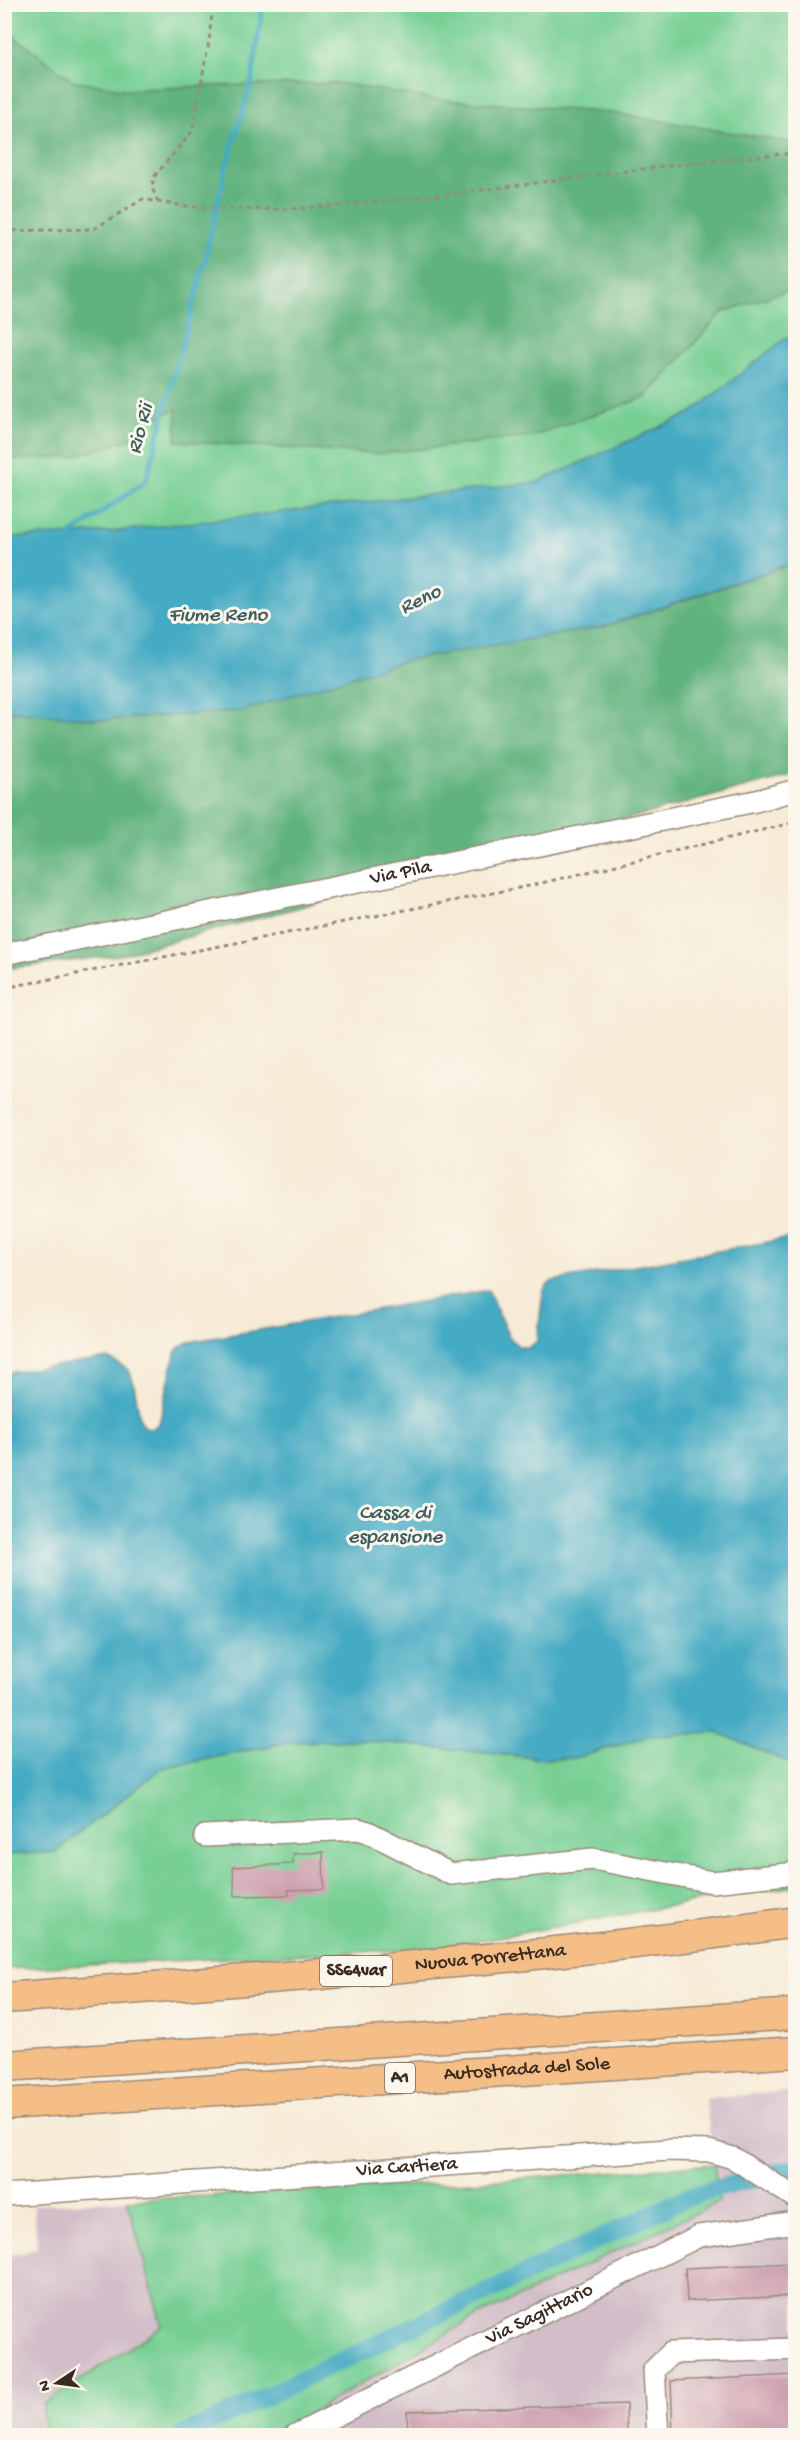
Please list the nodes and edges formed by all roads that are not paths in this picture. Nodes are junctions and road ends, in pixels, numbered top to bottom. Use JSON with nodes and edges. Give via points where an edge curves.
{"nodes":[{"id":1,"x":795,"y":790,"type":"edge"},
{"id":2,"x":4,"y":954,"type":"edge"},
{"id":3,"x":206,"y":1836,"type":"dead end"},
{"id":4,"x":795,"y":1874,"type":"edge"},
{"id":5,"x":795,"y":1922,"type":"edge"},
{"id":6,"x":795,"y":1930,"type":"edge"},
{"id":7,"x":707,"y":1935,"type":"junction"},
{"id":8,"x":4,"y":1998,"type":"edge"},
{"id":9,"x":795,"y":2014,"type":"edge"},
{"id":10,"x":795,"y":2052,"type":"edge"},
{"id":11,"x":4,"y":2066,"type":"edge"},
{"id":12,"x":4,"y":2104,"type":"edge"},
{"id":13,"x":4,"y":2195,"type":"edge"},
{"id":14,"x":795,"y":2198,"type":"edge"},
{"id":15,"x":795,"y":2222,"type":"edge"},
{"id":16,"x":795,"y":2349,"type":"edge"},
{"id":17,"x":294,"y":2436,"type":"edge"},
{"id":18,"x":658,"y":2436,"type":"edge"}],
"edges":[{"from":1,"to":2,"type":"street","name":"Via Pila"},
{"from":3,"to":4,"type":"street","via":[[358,1829],[451,1874],[593,1859],[712,1882]]},
{"from":5,"to":7,"type":"highway","name":"Nuova Porrettana","number":"SS64var"},
{"from":6,"to":7,"type":"highway"},
{"from":7,"to":8,"type":"highway","name":"Nuova Porrettana","number":"SS64var","via":[[389,1968]]},
{"from":9,"to":11,"type":"highway","name":"Autostrada del Sole","number":"A1"},
{"from":10,"to":12,"type":"highway","name":"Autostrada del Sole","number":"A1"},
{"from":13,"to":14,"type":"street","name":"Via Cartiera","via":[[669,2150],[710,2151],[733,2158]]},
{"from":15,"to":17,"type":"street","name":"Via Sagittario","via":[[699,2236]]},
{"from":16,"to":18,"type":"street","via":[[671,2353],[654,2370]]}]}
